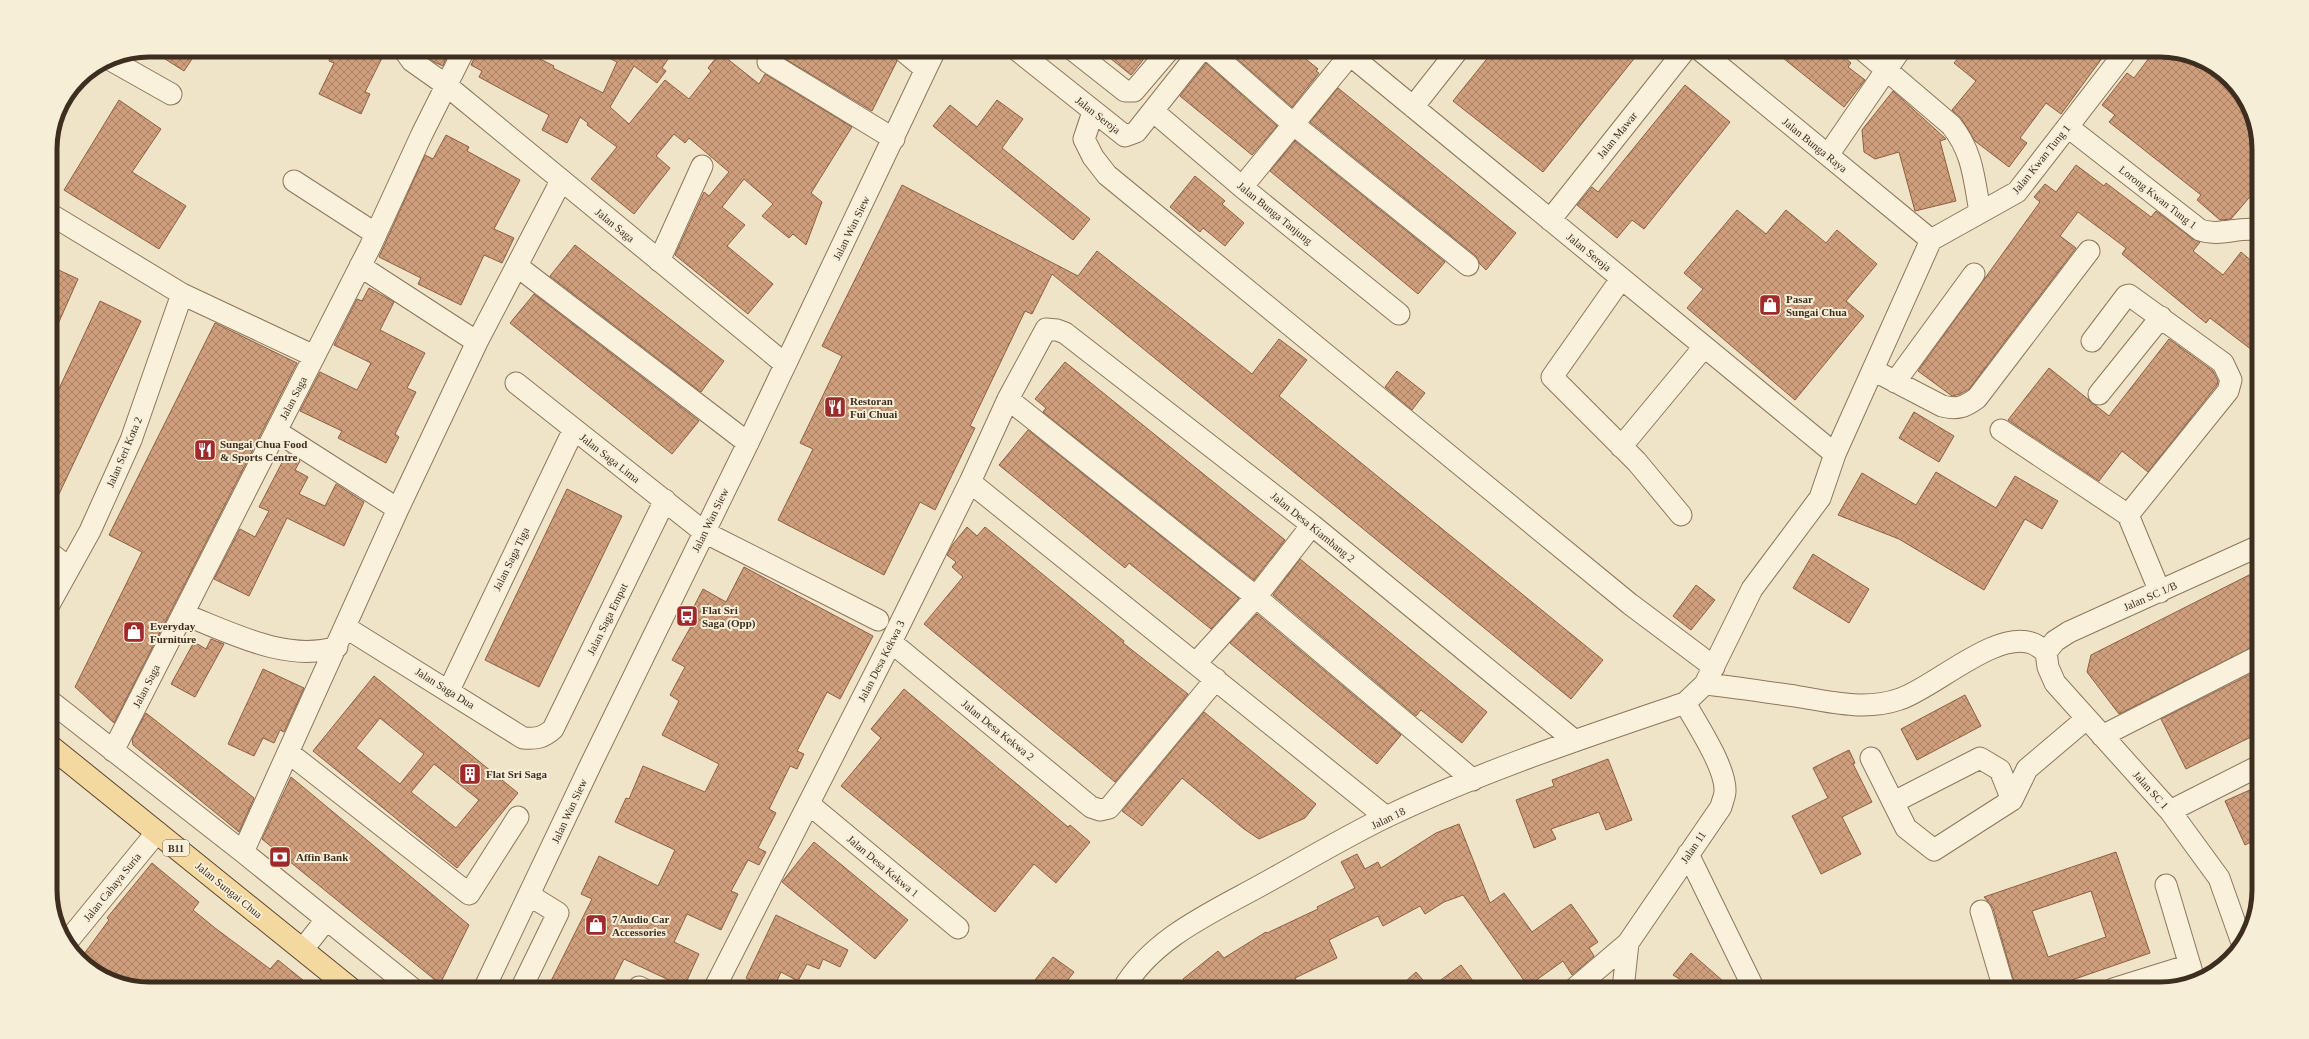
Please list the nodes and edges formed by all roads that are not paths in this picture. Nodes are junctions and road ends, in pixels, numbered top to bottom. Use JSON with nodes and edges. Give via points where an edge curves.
{"nodes":[{"id":1,"x":409,"y":57,"type":"edge"},
{"id":2,"x":460,"y":57,"type":"edge"},
{"id":3,"x":911,"y":57,"type":"edge"},
{"id":4,"x":932,"y":57,"type":"edge"},
{"id":5,"x":1026,"y":57,"type":"edge"},
{"id":6,"x":1082,"y":57,"type":"edge"},
{"id":7,"x":1163,"y":57,"type":"edge"},
{"id":8,"x":1195,"y":57,"type":"edge"},
{"id":9,"x":1217,"y":57,"type":"edge"},
{"id":10,"x":1345,"y":57,"type":"edge"},
{"id":11,"x":1355,"y":57,"type":"edge"},
{"id":12,"x":1452,"y":57,"type":"edge"},
{"id":13,"x":1679,"y":57,"type":"edge"},
{"id":14,"x":1709,"y":57,"type":"edge"},
{"id":15,"x":1872,"y":57,"type":"edge"},
{"id":16,"x":1895,"y":57,"type":"edge"},
{"id":17,"x":2122,"y":57,"type":"edge"},
{"id":18,"x":768,"y":62,"type":"dead end"},
{"id":19,"x":116,"y":63,"type":"edge"},
{"id":20,"x":926,"y":69,"type":"junction"},
{"id":21,"x":1887,"y":69,"type":"junction"},
{"id":22,"x":446,"y":85,"type":"junction"},
{"id":23,"x":171,"y":94,"type":"dead end"},
{"id":24,"x":1413,"y":107,"type":"junction"},
{"id":25,"x":1153,"y":111,"type":"junction"},
{"id":26,"x":1093,"y":112,"type":"junction"},
{"id":27,"x":1293,"y":124,"type":"junction"},
{"id":28,"x":2068,"y":127,"type":"junction"},
{"id":29,"x":894,"y":139,"type":"junction"},
{"id":30,"x":1828,"y":155,"type":"junction"},
{"id":31,"x":702,"y":166,"type":"dead end"},
{"id":32,"x":294,"y":181,"type":"dead end"},
{"id":33,"x":561,"y":181,"type":"junction"},
{"id":34,"x":1242,"y":187,"type":"junction"},
{"id":35,"x":1980,"y":212,"type":"junction"},
{"id":36,"x":57,"y":218,"type":"edge"},
{"id":37,"x":1550,"y":220,"type":"junction"},
{"id":38,"x":2252,"y":230,"type":"edge"},
{"id":39,"x":376,"y":234,"type":"junction"},
{"id":40,"x":1931,"y":240,"type":"junction"},
{"id":41,"x":2089,"y":251,"type":"dead end"},
{"id":42,"x":659,"y":261,"type":"junction"},
{"id":43,"x":1468,"y":265,"type":"dead end"},
{"id":44,"x":360,"y":266,"type":"junction"},
{"id":45,"x":517,"y":266,"type":"junction"},
{"id":46,"x":1974,"y":274,"type":"dead end"},
{"id":47,"x":1621,"y":278,"type":"junction"},
{"id":48,"x":182,"y":294,"type":"junction"},
{"id":49,"x":1399,"y":314,"type":"dead end"},
{"id":50,"x":2161,"y":317,"type":"junction"},
{"id":51,"x":1043,"y":331,"type":"joint"},
{"id":52,"x":2092,"y":341,"type":"dead end"},
{"id":53,"x":477,"y":342,"type":"junction"},
{"id":54,"x":1704,"y":347,"type":"junction"},
{"id":55,"x":314,"y":356,"type":"junction"},
{"id":56,"x":785,"y":364,"type":"junction"},
{"id":57,"x":1873,"y":370,"type":"junction"},
{"id":58,"x":1895,"y":382,"type":"junction"},
{"id":59,"x":516,"y":383,"type":"dead end"},
{"id":60,"x":2098,"y":394,"type":"dead end"},
{"id":61,"x":1008,"y":399,"type":"junction"},
{"id":62,"x":574,"y":428,"type":"junction"},
{"id":63,"x":2001,"y":430,"type":"dead end"},
{"id":64,"x":276,"y":431,"type":"junction"},
{"id":65,"x":748,"y":443,"type":"junction"},
{"id":66,"x":1621,"y":447,"type":"junction"},
{"id":67,"x":1836,"y":454,"type":"junction"},
{"id":68,"x":970,"y":482,"type":"junction"},
{"id":69,"x":665,"y":500,"type":"junction"},
{"id":70,"x":398,"y":509,"type":"junction"},
{"id":71,"x":1680,"y":515,"type":"dead end"},
{"id":72,"x":2128,"y":515,"type":"junction"},
{"id":73,"x":1312,"y":525,"type":"junction"},
{"id":74,"x":704,"y":532,"type":"junction"},
{"id":75,"x":2252,"y":549,"type":"edge"},
{"id":76,"x":57,"y":558,"type":"edge"},
{"id":77,"x":70,"y":568,"type":"junction"},
{"id":78,"x":57,"y":591,"type":"edge"},
{"id":79,"x":2160,"y":592,"type":"junction"},
{"id":80,"x":1256,"y":597,"type":"junction"},
{"id":81,"x":183,"y":614,"type":"junction"},
{"id":82,"x":878,"y":620,"type":"dead end"},
{"id":83,"x":345,"y":627,"type":"junction"},
{"id":84,"x":891,"y":642,"type":"junction"},
{"id":85,"x":336,"y":646,"type":"junction"},
{"id":86,"x":2046,"y":652,"type":"junction"},
{"id":87,"x":2252,"y":660,"type":"edge"},
{"id":88,"x":1196,"y":663,"type":"junction"},
{"id":89,"x":1710,"y":675,"type":"junction"},
{"id":90,"x":1216,"y":679,"type":"junction"},
{"id":91,"x":449,"y":690,"type":"junction"},
{"id":92,"x":1685,"y":703,"type":"junction"},
{"id":93,"x":57,"y":706,"type":"edge"},
{"id":94,"x":2086,"y":719,"type":"junction"},
{"id":95,"x":546,"y":735,"type":"joint"},
{"id":96,"x":2102,"y":736,"type":"junction"},
{"id":97,"x":1575,"y":741,"type":"junction"},
{"id":98,"x":114,"y":751,"type":"junction"},
{"id":99,"x":57,"y":752,"type":"edge"},
{"id":100,"x":289,"y":753,"type":"junction"},
{"id":101,"x":1871,"y":758,"type":"dead end"},
{"id":102,"x":2252,"y":770,"type":"edge"},
{"id":103,"x":1472,"y":780,"type":"junction"},
{"id":104,"x":2012,"y":800,"type":"junction"},
{"id":105,"x":1894,"y":802,"type":"junction"},
{"id":106,"x":809,"y":804,"type":"junction"},
{"id":107,"x":2170,"y":811,"type":"junction"},
{"id":108,"x":518,"y":817,"type":"dead end"},
{"id":109,"x":1386,"y":817,"type":"junction"},
{"id":110,"x":157,"y":832,"type":"junction"},
{"id":111,"x":243,"y":852,"type":"junction"},
{"id":112,"x":1688,"y":854,"type":"junction"},
{"id":113,"x":2166,"y":885,"type":"dead end"},
{"id":114,"x":529,"y":895,"type":"junction"},
{"id":115,"x":1981,"y":911,"type":"dead end"},
{"id":116,"x":326,"y":920,"type":"junction"},
{"id":117,"x":958,"y":928,"type":"dead end"},
{"id":118,"x":2240,"y":936,"type":"edge"},
{"id":119,"x":70,"y":938,"type":"edge"},
{"id":120,"x":1628,"y":943,"type":"junction"},
{"id":121,"x":303,"y":949,"type":"junction"},
{"id":122,"x":2192,"y":972,"type":"edge"},
{"id":123,"x":343,"y":982,"type":"edge"},
{"id":124,"x":404,"y":982,"type":"edge"},
{"id":125,"x":487,"y":982,"type":"edge"},
{"id":126,"x":524,"y":982,"type":"edge"},
{"id":127,"x":718,"y":982,"type":"edge"},
{"id":128,"x":1128,"y":982,"type":"edge"},
{"id":129,"x":1582,"y":982,"type":"edge"},
{"id":130,"x":1624,"y":982,"type":"edge"},
{"id":131,"x":1751,"y":982,"type":"edge"},
{"id":132,"x":2002,"y":982,"type":"edge"},
{"id":133,"x":2146,"y":982,"type":"edge"}],
"edges":[{"from":1,"to":22,"type":"street","name":"Jalan Saga"},
{"from":2,"to":22,"type":"street","name":"Jalan Saga"},
{"from":3,"to":20,"type":"street"},
{"from":4,"to":20,"type":"street","name":"Jalan Wan Siew"},
{"from":5,"to":26,"type":"street","name":"Jalan Seroja"},
{"from":6,"to":7,"type":"street","via":[[1125,91],[1134,91]]},
{"from":8,"to":25,"type":"street","name":"Jalan Seroja"},
{"from":9,"to":27,"type":"street"},
{"from":10,"to":27,"type":"street"},
{"from":11,"to":24,"type":"street","name":"Jalan Seroja"},
{"from":12,"to":24,"type":"street"},
{"from":13,"to":37,"type":"street","name":"Jalan Mawar"},
{"from":14,"to":30,"type":"street","name":"Jalan Bunga Raya"},
{"from":15,"to":21,"type":"street"},
{"from":16,"to":21,"type":"street"},
{"from":17,"to":28,"type":"street","name":"Jalan Kwan Tung 1"},
{"from":18,"to":29,"type":"street"},
{"from":19,"to":23,"type":"street"},
{"from":20,"to":29,"type":"street","name":"Jalan Wan Siew"},
{"from":21,"to":30,"type":"street"},
{"from":21,"to":35,"type":"street","via":[[1951,125],[1962,138],[1968,151]]},
{"from":22,"to":33,"type":"street","name":"Jalan Saga"},
{"from":22,"to":39,"type":"street","name":"Jalan Saga"},
{"from":24,"to":37,"type":"street","name":"Jalan Seroja"},
{"from":25,"to":26,"type":"street","name":"Jalan Seroja","via":[[1136,132],[1125,136]]},
{"from":25,"to":34,"type":"street","name":"Jalan Bunga Tanjung"},
{"from":26,"to":89,"type":"street","via":[[1084,139],[1093,157],[1107,175],[1624,598]]},
{"from":27,"to":34,"type":"street"},
{"from":27,"to":43,"type":"street"},
{"from":28,"to":35,"type":"street","name":"Jalan Kwan Tung 1","via":[[2017,192]]},
{"from":28,"to":38,"type":"street","name":"Lorong Kwan Tung 1","via":[[2200,230],[2216,234]]},
{"from":29,"to":56,"type":"street","name":"Jalan Wan Siew"},
{"from":30,"to":40,"type":"street","name":"Jalan Bunga Raya"},
{"from":31,"to":42,"type":"street"},
{"from":32,"to":39,"type":"street"},
{"from":33,"to":42,"type":"street","name":"Jalan Saga"},
{"from":33,"to":45,"type":"street"},
{"from":34,"to":49,"type":"street","name":"Jalan Bunga Tanjung"},
{"from":35,"to":40,"type":"street","name":"Jalan Kwan Tung 1"},
{"from":36,"to":48,"type":"street"},
{"from":37,"to":47,"type":"street","name":"Jalan Seroja"},
{"from":39,"to":44,"type":"street","name":"Jalan Saga"},
{"from":40,"to":57,"type":"street"},
{"from":41,"to":58,"type":"street","via":[[1977,398],[1965,407],[1954,409],[1942,406]]},
{"from":42,"to":56,"type":"street","name":"Jalan Saga"},
{"from":44,"to":53,"type":"street"},
{"from":44,"to":55,"type":"street","name":"Jalan Saga"},
{"from":45,"to":53,"type":"street"},
{"from":45,"to":65,"type":"street"},
{"from":46,"to":58,"type":"street"},
{"from":47,"to":54,"type":"street","name":"Jalan Seroja"},
{"from":47,"to":66,"type":"street","via":[[1552,377]]},
{"from":48,"to":55,"type":"street"},
{"from":48,"to":77,"type":"street","name":"Jalan Seri Kota 2","via":[[131,440],[90,531]]},
{"from":50,"to":52,"type":"street","via":[[2129,295],[2126,296]]},
{"from":50,"to":60,"type":"street"},
{"from":50,"to":72,"type":"street","via":[[2223,363],[2231,380],[2228,391]]},
{"from":51,"to":61,"type":"street","name":"Jalan Desa Kekwa 3"},
{"from":51,"to":73,"type":"street","name":"Jalan Desa Kiambang 2","via":[[1049,329],[1064,333]]},
{"from":53,"to":70,"type":"street"},
{"from":54,"to":66,"type":"street"},
{"from":54,"to":67,"type":"street","name":"Jalan Seroja"},
{"from":55,"to":64,"type":"street","name":"Jalan Saga"},
{"from":56,"to":65,"type":"street","name":"Jalan Wan Siew"},
{"from":57,"to":58,"type":"street"},
{"from":57,"to":67,"type":"street"},
{"from":59,"to":62,"type":"street","name":"Jalan Saga Lima"},
{"from":61,"to":68,"type":"street","name":"Jalan Desa Kekwa 3"},
{"from":61,"to":80,"type":"street"},
{"from":62,"to":69,"type":"street","name":"Jalan Saga Lima"},
{"from":62,"to":91,"type":"street","name":"Jalan Saga Tiga"},
{"from":63,"to":72,"type":"street"},
{"from":64,"to":70,"type":"street"},
{"from":64,"to":81,"type":"street","name":"Jalan Saga"},
{"from":65,"to":74,"type":"street","name":"Jalan Wan Siew"},
{"from":66,"to":71,"type":"street","via":[[1637,462]]},
{"from":67,"to":89,"type":"street","via":[[1820,498],[1752,589]]},
{"from":68,"to":84,"type":"street","name":"Jalan Desa Kekwa 3"},
{"from":68,"to":88,"type":"street"},
{"from":69,"to":74,"type":"street","name":"Jalan Saga Lima"},
{"from":69,"to":95,"type":"street","name":"Jalan Saga Empat","via":[[554,729]]},
{"from":70,"to":83,"type":"street"},
{"from":72,"to":79,"type":"street"},
{"from":73,"to":80,"type":"street"},
{"from":73,"to":97,"type":"street","name":"Jalan Desa Kiambang 2"},
{"from":74,"to":82,"type":"street","name":"Jalan Saga Lima"},
{"from":74,"to":114,"type":"street","name":"Jalan Wan Siew"},
{"from":75,"to":79,"type":"street","name":"Jalan SC 1/B"},
{"from":76,"to":77,"type":"street"},
{"from":77,"to":78,"type":"street","name":"Jalan Seri Kota 2"},
{"from":79,"to":86,"type":"street","name":"Jalan SC 1/B","via":[[2069,632],[2055,641]]},
{"from":80,"to":88,"type":"street"},
{"from":80,"to":103,"type":"street"},
{"from":81,"to":85,"type":"street","via":[[280,648],[304,652]]},
{"from":81,"to":98,"type":"street","name":"Jalan Saga"},
{"from":83,"to":85,"type":"street"},
{"from":83,"to":91,"type":"street","name":"Jalan Saga Dua"},
{"from":84,"to":90,"type":"street","name":"Jalan Desa Kekwa 2","via":[[1091,807],[1100,810],[1109,808]]},
{"from":84,"to":106,"type":"street","name":"Jalan Desa Kekwa 3"},
{"from":85,"to":100,"type":"street"},
{"from":86,"to":89,"type":"street","via":[[2033,643],[2017,641],[2000,644],[1901,699],[1875,706],[1850,704]]},
{"from":86,"to":94,"type":"street","name":"Jalan SC 1","via":[[2048,667],[2055,683]]},
{"from":87,"to":96,"type":"street"},
{"from":88,"to":90,"type":"street"},
{"from":89,"to":92,"type":"street"},
{"from":90,"to":109,"type":"street"},
{"from":91,"to":95,"type":"street","name":"Jalan Saga Dua","via":[[523,738],[536,739]]},
{"from":92,"to":97,"type":"street","name":"Jalan 18"},
{"from":92,"to":112,"type":"street","name":"Jalan 11","via":[[1703,733],[1723,777],[1725,792],[1721,806]]},
{"from":93,"to":98,"type":"street"},
{"from":94,"to":96,"type":"street","name":"Jalan SC 1"},
{"from":94,"to":104,"type":"street","via":[[2027,769]]},
{"from":96,"to":107,"type":"street","name":"Jalan SC 1"},
{"from":97,"to":103,"type":"street","name":"Jalan 18"},
{"from":98,"to":111,"type":"street"},
{"from":99,"to":110,"type":"main road","name":"Jalan Sungai Chua","number":"B11"},
{"from":100,"to":108,"type":"street","via":[[469,894]]},
{"from":100,"to":111,"type":"street"},
{"from":101,"to":105,"type":"street"},
{"from":102,"to":107,"type":"street"},
{"from":103,"to":109,"type":"street","name":"Jalan 18"},
{"from":104,"to":105,"type":"street","via":[[2000,770],[1980,758]]},
{"from":104,"to":105,"type":"street","via":[[1934,850],[1906,828]]},
{"from":106,"to":117,"type":"street","name":"Jalan Desa Kekwa 1"},
{"from":106,"to":127,"type":"street","name":"Jalan Desa Kekwa 3"},
{"from":107,"to":118,"type":"street","name":"Jalan SC 1","via":[[2219,878]]},
{"from":109,"to":128,"type":"street","name":"Jalan 18","via":[[1178,932],[1145,961]]},
{"from":110,"to":119,"type":"street","name":"Jalan Cahaya Suria"},
{"from":110,"to":121,"type":"main road","name":"Jalan Sungai Chua","number":"B11"},
{"from":111,"to":116,"type":"street"},
{"from":112,"to":120,"type":"street","name":"Jalan 11"},
{"from":112,"to":131,"type":"street"},
{"from":113,"to":122,"type":"street"},
{"from":114,"to":125,"type":"street","name":"Jalan Wan Siew"},
{"from":114,"to":126,"type":"street","via":[[558,913]]},
{"from":115,"to":132,"type":"street"},
{"from":116,"to":121,"type":"street"},
{"from":116,"to":124,"type":"street"},
{"from":120,"to":129,"type":"street"},
{"from":120,"to":130,"type":"street","name":"Jalan 11"},
{"from":121,"to":123,"type":"main road","name":"Jalan Sungai Chua","number":"B11"},
{"from":122,"to":133,"type":"street"}]}
